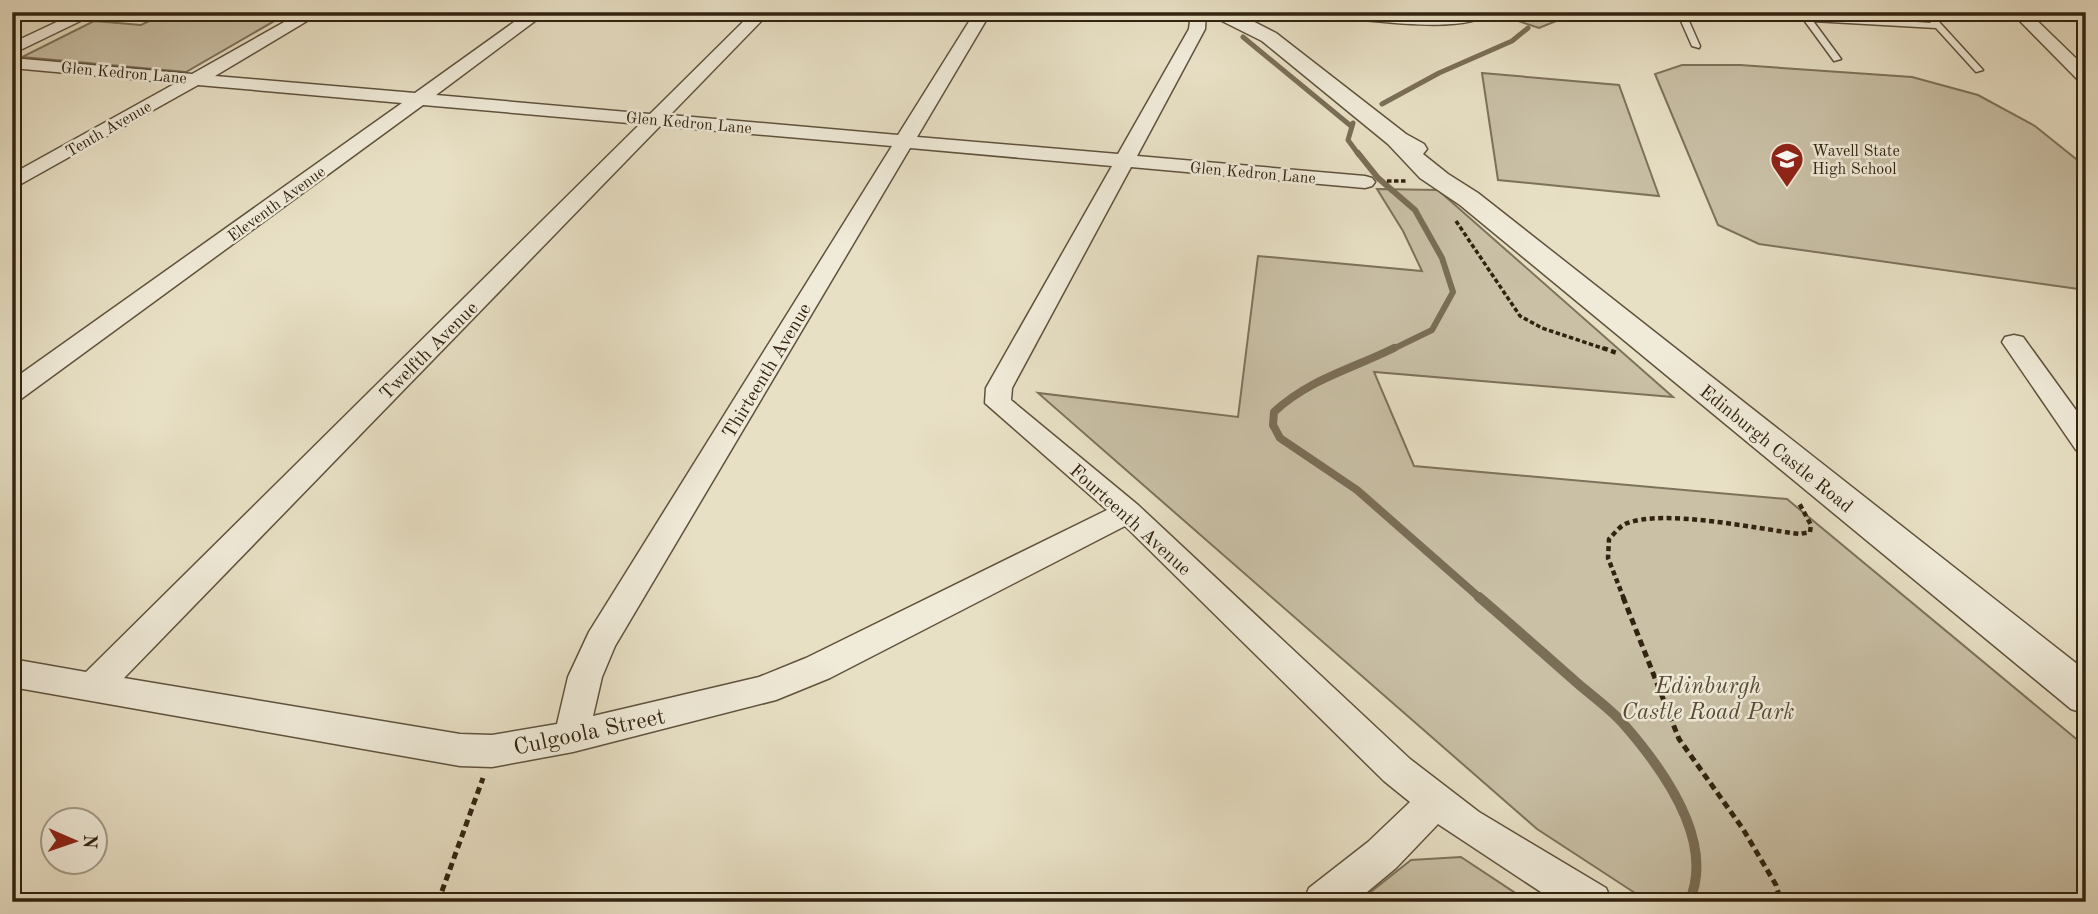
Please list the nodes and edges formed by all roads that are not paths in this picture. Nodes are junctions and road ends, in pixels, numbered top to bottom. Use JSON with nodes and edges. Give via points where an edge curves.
{"nodes":[{"id":1,"x":91,"y":12,"type":"edge"},
{"id":2,"x":314,"y":12,"type":"edge"},
{"id":3,"x":539,"y":12,"type":"edge"},
{"id":4,"x":762,"y":12,"type":"edge"},
{"id":5,"x":983,"y":12,"type":"edge"},
{"id":6,"x":1483,"y":12,"type":"edge"},
{"id":7,"x":1681,"y":12,"type":"edge"},
{"id":8,"x":1773,"y":12,"type":"edge"},
{"id":9,"x":1924,"y":12,"type":"edge"},
{"id":10,"x":2019,"y":12,"type":"edge"},
{"id":11,"x":1215,"y":15,"type":"edge"},
{"id":12,"x":1323,"y":15,"type":"edge"},
{"id":13,"x":1399,"y":15,"type":"edge"},
{"id":14,"x":1807,"y":18,"type":"junction"},
{"id":15,"x":1937,"y":26,"type":"junction"},
{"id":16,"x":1696,"y":46,"type":"dead end"},
{"id":17,"x":12,"y":48,"type":"edge"},
{"id":18,"x":1837,"y":59,"type":"dead end"},
{"id":19,"x":12,"y":62,"type":"edge"},
{"id":20,"x":1979,"y":70,"type":"dead end"},
{"id":21,"x":2085,"y":77,"type":"edge"},
{"id":22,"x":195,"y":79,"type":"junction"},
{"id":23,"x":419,"y":99,"type":"junction"},
{"id":24,"x":656,"y":120,"type":"junction"},
{"id":25,"x":906,"y":142,"type":"junction"},
{"id":26,"x":1124,"y":161,"type":"junction"},
{"id":27,"x":1365,"y":182,"type":"dead end"},
{"id":28,"x":12,"y":183,"type":"edge"},
{"id":29,"x":2014,"y":342,"type":"dead end"},
{"id":30,"x":12,"y":393,"type":"edge"},
{"id":31,"x":2086,"y":444,"type":"edge"},
{"id":32,"x":1128,"y":512,"type":"junction"},
{"id":33,"x":12,"y":673,"type":"edge"},
{"id":34,"x":93,"y":687,"type":"junction"},
{"id":35,"x":2086,"y":696,"type":"edge"},
{"id":36,"x":573,"y":737,"type":"junction"},
{"id":37,"x":1434,"y":801,"type":"junction"},
{"id":38,"x":1323,"y":902,"type":"edge"},
{"id":39,"x":1592,"y":902,"type":"edge"}],
"edges":[{"from":1,"to":17,"type":"street"},
{"from":2,"to":22,"type":"street","name":"Tenth Avenue"},
{"from":3,"to":23,"type":"street","name":"Eleventh Avenue"},
{"from":4,"to":24,"type":"street","name":"Twelfth Avenue"},
{"from":5,"to":25,"type":"street","name":"Thirteenth Avenue"},
{"from":6,"to":13,"type":"street","via":[[1455,21]]},
{"from":7,"to":16,"type":"lane"},
{"from":8,"to":14,"type":"lane"},
{"from":9,"to":15,"type":"lane"},
{"from":10,"to":21,"type":"street"},
{"from":11,"to":26,"type":"street","name":"Fourteenth Avenue"},
{"from":11,"to":35,"type":"street","name":"Edinburgh Castle Road","via":[[1271,29],[1397,139],[1461,208]]},
{"from":12,"to":13,"type":"street"},
{"from":14,"to":15,"type":"lane"},
{"from":14,"to":18,"type":"lane"},
{"from":15,"to":20,"type":"lane"},
{"from":19,"to":22,"type":"street","name":"Glen Kedron Lane"},
{"from":22,"to":23,"type":"street","name":"Glen Kedron Lane"},
{"from":22,"to":28,"type":"street","name":"Tenth Avenue"},
{"from":23,"to":24,"type":"street","name":"Glen Kedron Lane"},
{"from":23,"to":30,"type":"street","name":"Eleventh Avenue"},
{"from":24,"to":25,"type":"street","name":"Glen Kedron Lane"},
{"from":24,"to":34,"type":"street","name":"Twelfth Avenue"},
{"from":25,"to":26,"type":"street","name":"Glen Kedron Lane"},
{"from":25,"to":36,"type":"street","name":"Thirteenth Avenue","via":[[601,641],[577,697]]},
{"from":26,"to":27,"type":"street","name":"Glen Kedron Lane"},
{"from":26,"to":32,"type":"street","name":"Fourteenth Avenue","via":[[1014,359],[998,398],[1011,415]]},
{"from":29,"to":31,"type":"street"},
{"from":32,"to":36,"type":"street","name":"Culgoola Street","via":[[818,668],[764,690]]},
{"from":32,"to":37,"type":"street","name":"Fourteenth Avenue"},
{"from":33,"to":34,"type":"street","name":"Culgoola Street"},
{"from":34,"to":36,"type":"street","name":"Culgoola Street","via":[[460,750],[492,751]]},
{"from":37,"to":38,"type":"street","via":[[1384,856]]},
{"from":37,"to":39,"type":"street","name":"Fourteenth Avenue"}]}
